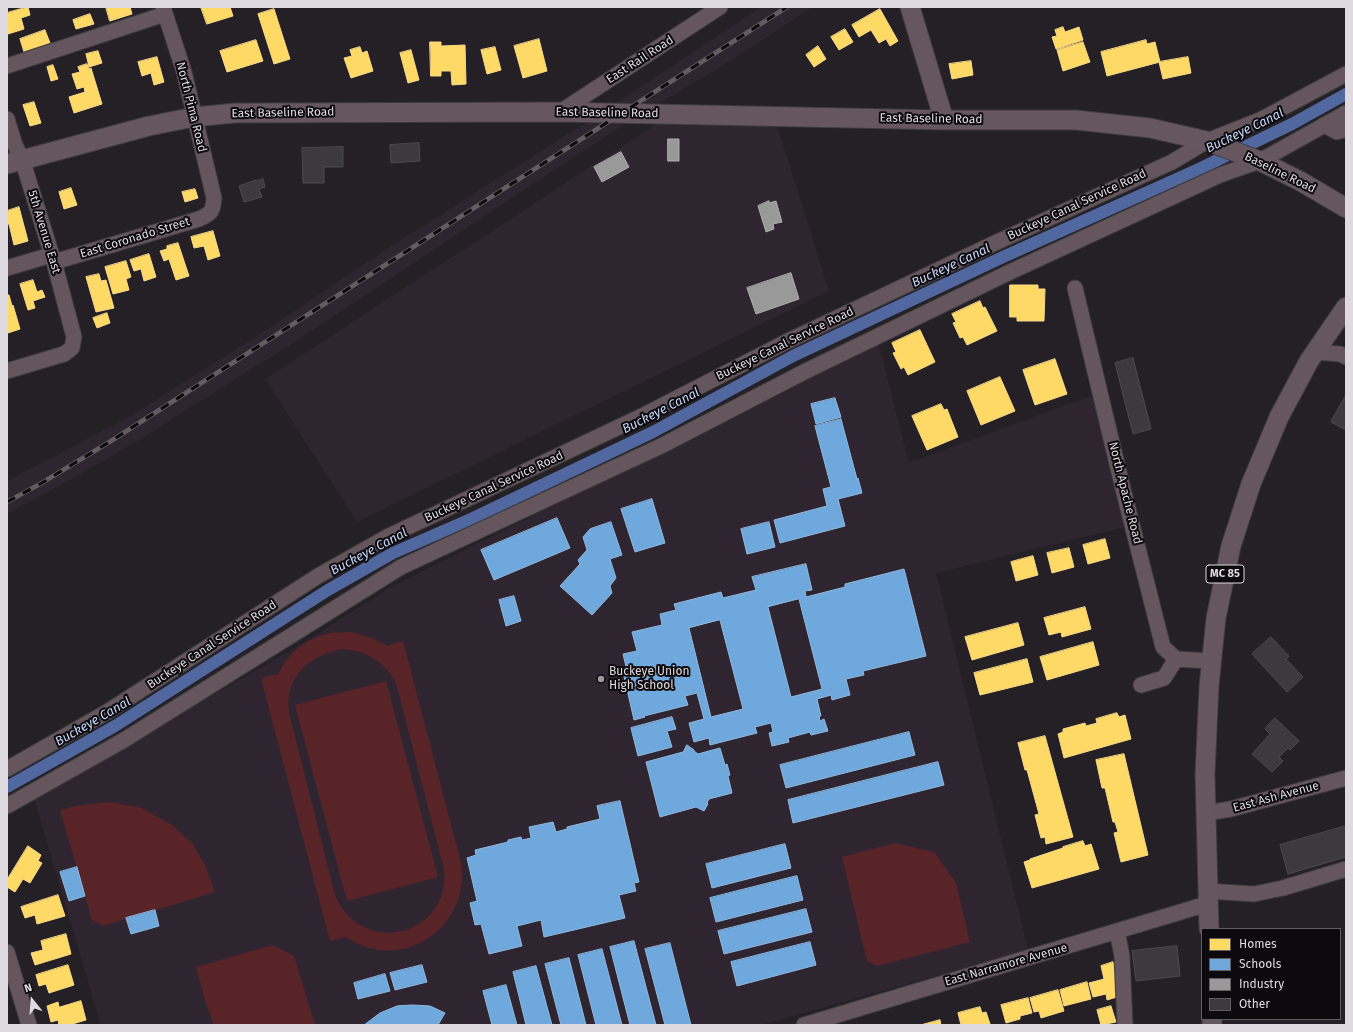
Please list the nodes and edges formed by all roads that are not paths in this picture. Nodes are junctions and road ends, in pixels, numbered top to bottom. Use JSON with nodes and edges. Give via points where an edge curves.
{"nodes":[{"id":1,"x":720,"y":7,"type":"edge"},
{"id":2,"x":910,"y":7,"type":"edge"},
{"id":3,"x":164,"y":10,"type":"edge"},
{"id":4,"x":7,"y":66,"type":"edge"},
{"id":5,"x":1346,"y":74,"type":"edge"},
{"id":6,"x":560,"y":112,"type":"junction"},
{"id":7,"x":1346,"y":113,"type":"edge"},
{"id":8,"x":194,"y":117,"type":"junction"},
{"id":9,"x":7,"y":119,"type":"edge"},
{"id":10,"x":944,"y":120,"type":"junction"},
{"id":11,"x":1324,"y":125,"type":"junction"},
{"id":12,"x":1346,"y":129,"type":"edge"},
{"id":13,"x":1209,"y":142,"type":"junction"},
{"id":14,"x":1257,"y":160,"type":"junction"},
{"id":15,"x":15,"y":162,"type":"edge"},
{"id":16,"x":1346,"y":208,"type":"edge"},
{"id":17,"x":213,"y":209,"type":"joint"},
{"id":18,"x":53,"y":259,"type":"junction"},
{"id":19,"x":7,"y":268,"type":"edge"},
{"id":20,"x":1075,"y":288,"type":"dead end"},
{"id":21,"x":1346,"y":307,"type":"edge"},
{"id":22,"x":1316,"y":352,"type":"junction"},
{"id":23,"x":1346,"y":357,"type":"edge"},
{"id":24,"x":7,"y":371,"type":"edge"},
{"id":25,"x":1176,"y":659,"type":"junction"},
{"id":26,"x":1211,"y":661,"type":"junction"},
{"id":27,"x":1141,"y":685,"type":"dead end"},
{"id":28,"x":7,"y":769,"type":"edge"},
{"id":29,"x":1346,"y":778,"type":"edge"},
{"id":30,"x":7,"y":806,"type":"edge"},
{"id":31,"x":1206,"y":813,"type":"junction"},
{"id":32,"x":1346,"y":869,"type":"edge"},
{"id":33,"x":1207,"y":898,"type":"junction"},
{"id":34,"x":1209,"y":928,"type":"edge"},
{"id":35,"x":1117,"y":931,"type":"junction"},
{"id":36,"x":7,"y":952,"type":"edge"},
{"id":37,"x":29,"y":1025,"type":"edge"},
{"id":38,"x":804,"y":1025,"type":"edge"},
{"id":39,"x":1126,"y":1025,"type":"edge"}],
"edges":[{"from":1,"to":6,"type":"street","name":"East Rail Road"},
{"from":2,"to":10,"type":"main road"},
{"from":3,"to":4,"type":"street"},
{"from":3,"to":8,"type":"street","name":"North Pima Road","via":[[184,72]]},
{"from":5,"to":13,"type":"street","name":"Buckeye Canal Service Road","via":[[1260,120]]},
{"from":6,"to":8,"type":"main road","name":"East Baseline Road","via":[[258,112]]},
{"from":6,"to":10,"type":"main road","name":"East Baseline Road"},
{"from":7,"to":11,"type":"street"},
{"from":8,"to":15,"type":"main road","name":"East Baseline Road","via":[[130,130]]},
{"from":8,"to":17,"type":"street","name":"North Pima Road","via":[[214,198]]},
{"from":9,"to":15,"type":"street","name":"5th Avenue East","via":[[15,145]]},
{"from":10,"to":13,"type":"main road","name":"East Baseline Road","via":[[1076,120],[1150,128]]},
{"from":11,"to":12,"type":"street","via":[[1336,132]]},
{"from":11,"to":14,"type":"street"},
{"from":13,"to":14,"type":"main road","name":"Baseline Road"},
{"from":13,"to":28,"type":"street","name":"Buckeye Canal Service Road","via":[[1172,162],[995,242],[824,324],[644,415],[387,537],[318,576],[108,712]]},
{"from":14,"to":16,"type":"main road","name":"Baseline Road"},
{"from":14,"to":30,"type":"street","via":[[1010,272],[804,372],[661,446],[401,566],[124,740]]},
{"from":15,"to":18,"type":"street","name":"5th Avenue East"},
{"from":17,"to":18,"type":"street","name":"East Coronado Street","via":[[199,219]]},
{"from":18,"to":19,"type":"street","name":"East Coronado Street"},
{"from":18,"to":24,"type":"street","name":"5th Avenue East","via":[[74,336],[72,348],[64,354]]},
{"from":20,"to":25,"type":"street","name":"North Apache Road","via":[[1163,647]]},
{"from":21,"to":22,"type":"main road"},
{"from":22,"to":23,"type":"street"},
{"from":22,"to":26,"type":"main road","number":"MC 85","via":[[1279,417],[1251,484],[1231,546],[1216,618]]},
{"from":25,"to":26,"type":"street"},
{"from":25,"to":27,"type":"street","via":[[1164,678]]},
{"from":26,"to":31,"type":"main road","number":"MC 85"},
{"from":29,"to":31,"type":"street","name":"East Ash Avenue","via":[[1232,809]]},
{"from":31,"to":33,"type":"main road","number":"MC 85"},
{"from":32,"to":33,"type":"street","via":[[1283,888],[1254,894]]},
{"from":33,"to":34,"type":"main road","number":"MC 85"},
{"from":33,"to":35,"type":"street","name":"East Narramore Avenue"},
{"from":35,"to":38,"type":"street","name":"East Narramore Avenue"},
{"from":35,"to":39,"type":"street","via":[[1122,956]]},
{"from":36,"to":37,"type":"street"}]}
